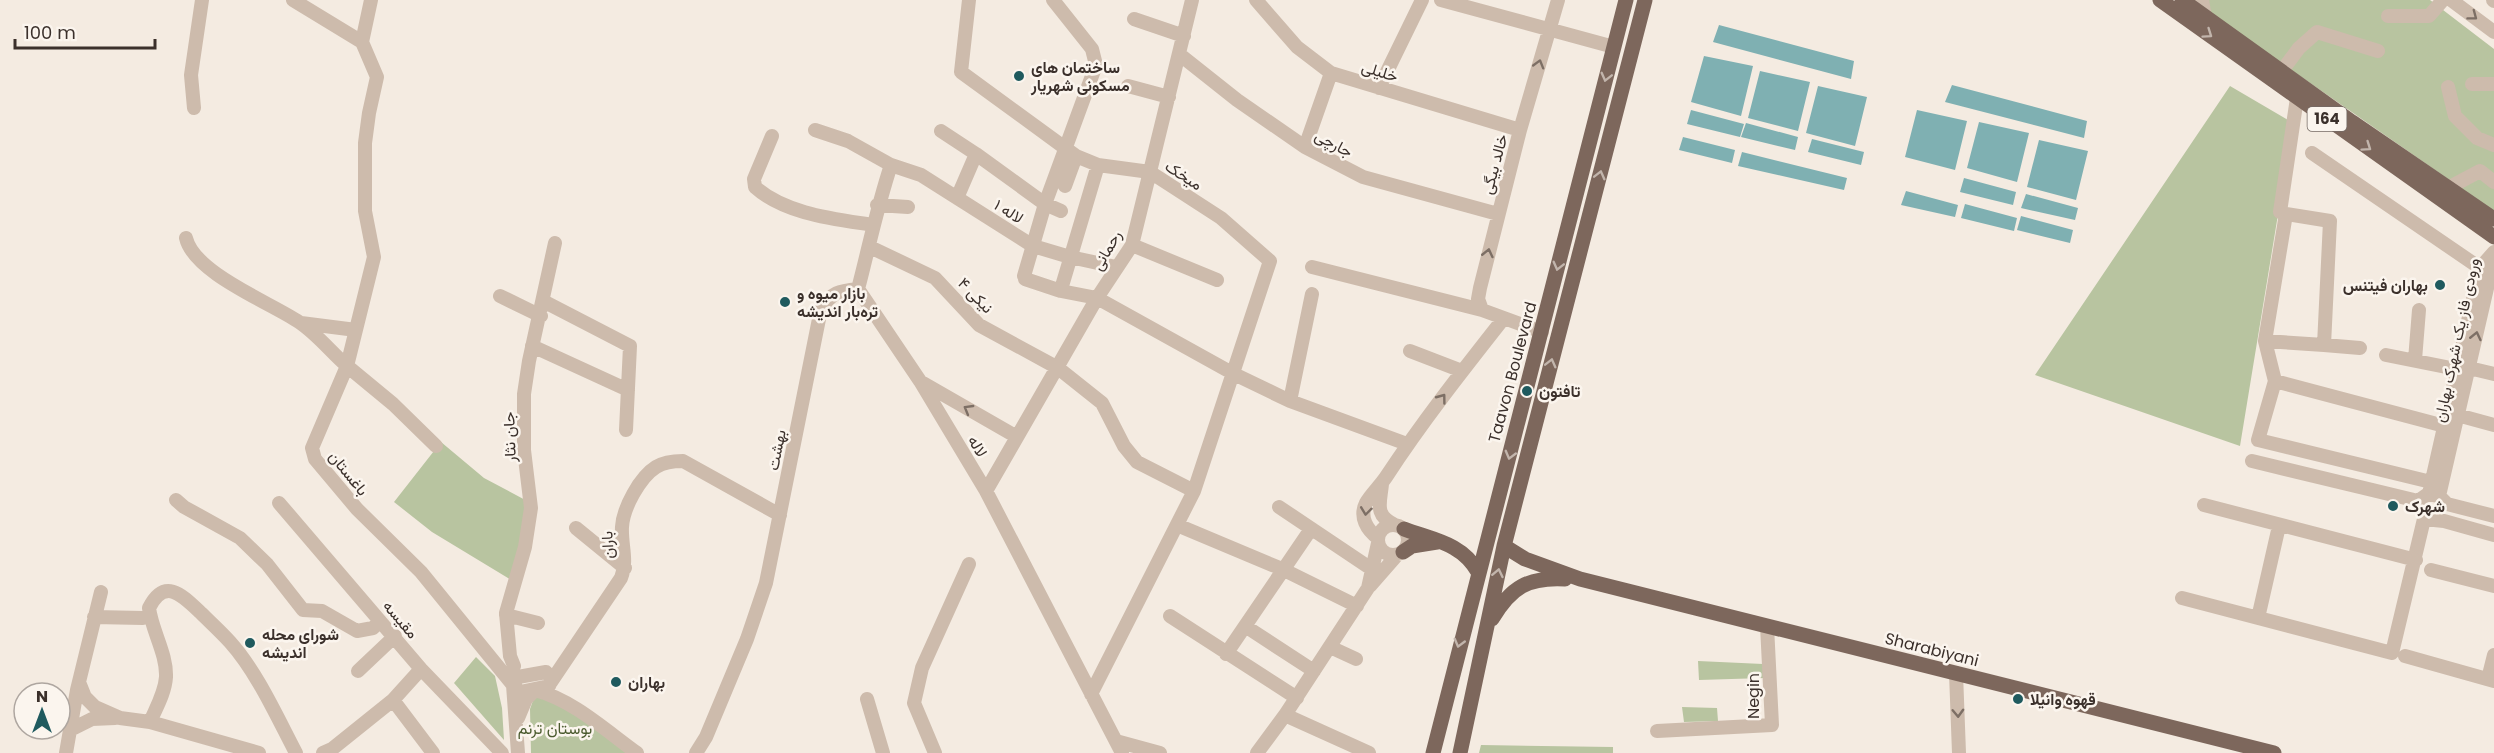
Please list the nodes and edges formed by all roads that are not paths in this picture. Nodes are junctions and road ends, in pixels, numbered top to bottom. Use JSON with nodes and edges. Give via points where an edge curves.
{"nodes":[{"id":1,"x":202,"y":0,"type":"edge"},
{"id":2,"x":293,"y":0,"type":"edge"},
{"id":3,"x":371,"y":0,"type":"edge"},
{"id":4,"x":969,"y":0,"type":"edge"},
{"id":5,"x":1053,"y":0,"type":"edge"},
{"id":6,"x":1192,"y":0,"type":"edge"},
{"id":7,"x":1256,"y":0,"type":"edge"},
{"id":8,"x":1422,"y":0,"type":"edge"},
{"id":9,"x":1442,"y":0,"type":"edge"},
{"id":10,"x":1558,"y":0,"type":"edge"},
{"id":11,"x":1626,"y":0,"type":"edge"},
{"id":12,"x":1645,"y":0,"type":"edge"},
{"id":13,"x":2160,"y":0,"type":"edge"},
{"id":14,"x":2182,"y":0,"type":"edge"},
{"id":15,"x":2202,"y":0,"type":"edge"},
{"id":16,"x":2443,"y":0,"type":"edge"},
{"id":17,"x":2451,"y":0,"type":"edge"},
{"id":18,"x":2388,"y":16,"type":"dead end"},
{"id":19,"x":2205,"y":17,"type":"junction"},
{"id":20,"x":1134,"y":19,"type":"dead end"},
{"id":21,"x":1550,"y":28,"type":"junction"},
{"id":22,"x":2494,"y":32,"type":"edge"},
{"id":23,"x":1184,"y":36,"type":"junction"},
{"id":24,"x":362,"y":42,"type":"junction"},
{"id":25,"x":1614,"y":47,"type":"junction"},
{"id":26,"x":2378,"y":51,"type":"dead end"},
{"id":27,"x":1179,"y":54,"type":"junction"},
{"id":28,"x":2282,"y":72,"type":"junction"},
{"id":29,"x":1331,"y":74,"type":"junction"},
{"id":30,"x":2472,"y":84,"type":"dead end"},
{"id":31,"x":2494,"y":84,"type":"edge"},
{"id":32,"x":1128,"y":86,"type":"dead end"},
{"id":33,"x":2448,"y":87,"type":"dead end"},
{"id":34,"x":1379,"y":88,"type":"junction"},
{"id":35,"x":1169,"y":97,"type":"junction"},
{"id":36,"x":2297,"y":98,"type":"junction"},
{"id":37,"x":194,"y":108,"type":"dead end"},
{"id":38,"x":815,"y":130,"type":"dead end"},
{"id":39,"x":1520,"y":130,"type":"junction"},
{"id":40,"x":941,"y":131,"type":"dead end"},
{"id":41,"x":772,"y":136,"type":"dead end"},
{"id":42,"x":2494,"y":145,"type":"edge"},
{"id":43,"x":1305,"y":147,"type":"junction"},
{"id":44,"x":1071,"y":152,"type":"junction"},
{"id":45,"x":2312,"y":153,"type":"dead end"},
{"id":46,"x":976,"y":154,"type":"junction"},
{"id":47,"x":891,"y":165,"type":"junction"},
{"id":48,"x":1098,"y":165,"type":"junction"},
{"id":49,"x":1150,"y":172,"type":"junction"},
{"id":50,"x":2493,"y":180,"type":"edge"},
{"id":51,"x":1065,"y":186,"type":"dead end"},
{"id":52,"x":2448,"y":188,"type":"junction"},
{"id":53,"x":957,"y":198,"type":"junction"},
{"id":54,"x":1045,"y":204,"type":"junction"},
{"id":55,"x":877,"y":205,"type":"junction"},
{"id":56,"x":908,"y":207,"type":"dead end"},
{"id":57,"x":1061,"y":211,"type":"dead end"},
{"id":58,"x":2280,"y":212,"type":"dead end"},
{"id":59,"x":1498,"y":214,"type":"junction"},
{"id":60,"x":2494,"y":219,"type":"edge"},
{"id":61,"x":873,"y":225,"type":"junction"},
{"id":62,"x":2494,"y":237,"type":"edge"},
{"id":63,"x":186,"y":238,"type":"dead end"},
{"id":64,"x":555,"y":243,"type":"dead end"},
{"id":65,"x":1132,"y":245,"type":"junction"},
{"id":66,"x":1034,"y":246,"type":"junction"},
{"id":67,"x":870,"y":247,"type":"junction"},
{"id":68,"x":2493,"y":253,"type":"edge"},
{"id":69,"x":1070,"y":257,"type":"junction"},
{"id":70,"x":1116,"y":267,"type":"junction"},
{"id":71,"x":1312,"y":267,"type":"dead end"},
{"id":72,"x":2488,"y":270,"type":"edge"},
{"id":73,"x":1217,"y":280,"type":"dead end"},
{"id":74,"x":1062,"y":286,"type":"dead end"},
{"id":75,"x":858,"y":289,"type":"junction"},
{"id":76,"x":1312,"y":294,"type":"dead end"},
{"id":77,"x":500,"y":296,"type":"dead end"},
{"id":78,"x":1097,"y":298,"type":"junction"},
{"id":79,"x":543,"y":301,"type":"junction"},
{"id":80,"x":1482,"y":310,"type":"junction"},
{"id":81,"x":2419,"y":310,"type":"dead end"},
{"id":82,"x":540,"y":316,"type":"junction"},
{"id":83,"x":1504,"y":318,"type":"junction"},
{"id":84,"x":301,"y":323,"type":"junction"},
{"id":85,"x":356,"y":330,"type":"junction"},
{"id":86,"x":1542,"y":332,"type":"junction"},
{"id":87,"x":2265,"y":340,"type":"junction"},
{"id":88,"x":2324,"y":345,"type":"junction"},
{"id":89,"x":532,"y":346,"type":"junction"},
{"id":90,"x":2360,"y":348,"type":"dead end"},
{"id":91,"x":1410,"y":351,"type":"dead end"},
{"id":92,"x":2386,"y":355,"type":"dead end"},
{"id":93,"x":2415,"y":360,"type":"junction"},
{"id":94,"x":347,"y":366,"type":"junction"},
{"id":95,"x":1058,"y":368,"type":"junction"},
{"id":96,"x":2462,"y":369,"type":"junction"},
{"id":97,"x":1462,"y":371,"type":"junction"},
{"id":98,"x":1234,"y":374,"type":"junction"},
{"id":99,"x":2494,"y":374,"type":"edge"},
{"id":100,"x":920,"y":381,"type":"junction"},
{"id":101,"x":2275,"y":381,"type":"junction"},
{"id":102,"x":628,"y":390,"type":"junction"},
{"id":103,"x":1290,"y":401,"type":"junction"},
{"id":104,"x":2451,"y":421,"type":"junction"},
{"id":105,"x":2494,"y":425,"type":"edge"},
{"id":106,"x":626,"y":430,"type":"dead end"},
{"id":107,"x":1017,"y":436,"type":"junction"},
{"id":108,"x":1407,"y":444,"type":"junction"},
{"id":109,"x":436,"y":446,"type":"dead end"},
{"id":110,"x":2252,"y":461,"type":"dead end"},
{"id":111,"x":1382,"y":484,"type":"junction"},
{"id":112,"x":1194,"y":490,"type":"junction"},
{"id":113,"x":2433,"y":490,"type":"junction"},
{"id":114,"x":986,"y":491,"type":"junction"},
{"id":115,"x":176,"y":500,"type":"dead end"},
{"id":116,"x":279,"y":503,"type":"dead end"},
{"id":117,"x":2204,"y":505,"type":"dead end"},
{"id":118,"x":1279,"y":507,"type":"dead end"},
{"id":119,"x":780,"y":515,"type":"junction"},
{"id":120,"x":2494,"y":516,"type":"edge"},
{"id":121,"x":1177,"y":525,"type":"junction"},
{"id":122,"x":2279,"y":526,"type":"junction"},
{"id":123,"x":1399,"y":527,"type":"junction"},
{"id":124,"x":576,"y":528,"type":"dead end"},
{"id":125,"x":1311,"y":529,"type":"junction"},
{"id":126,"x":2494,"y":535,"type":"edge"},
{"id":127,"x":1488,"y":537,"type":"junction"},
{"id":128,"x":1378,"y":541,"type":"junction"},
{"id":129,"x":1440,"y":542,"type":"junction"},
{"id":130,"x":1504,"y":546,"type":"junction"},
{"id":131,"x":1458,"y":549,"type":"junction"},
{"id":132,"x":1400,"y":553,"type":"junction"},
{"id":133,"x":2416,"y":560,"type":"junction"},
{"id":134,"x":969,"y":564,"type":"dead end"},
{"id":135,"x":625,"y":568,"type":"junction"},
{"id":136,"x":1282,"y":569,"type":"junction"},
{"id":137,"x":1373,"y":570,"type":"junction"},
{"id":138,"x":2431,"y":570,"type":"dead end"},
{"id":139,"x":1478,"y":572,"type":"junction"},
{"id":140,"x":1580,"y":579,"type":"junction"},
{"id":141,"x":2494,"y":586,"type":"edge"},
{"id":142,"x":1368,"y":588,"type":"junction"},
{"id":143,"x":101,"y":592,"type":"dead end"},
{"id":144,"x":2182,"y":598,"type":"dead end"},
{"id":145,"x":1357,"y":606,"type":"junction"},
{"id":146,"x":1170,"y":616,"type":"dead end"},
{"id":147,"x":94,"y":617,"type":"junction"},
{"id":148,"x":143,"y":618,"type":"dead end"},
{"id":149,"x":2258,"y":618,"type":"junction"},
{"id":150,"x":380,"y":621,"type":"junction"},
{"id":151,"x":506,"y":622,"type":"junction"},
{"id":152,"x":538,"y":623,"type":"dead end"},
{"id":153,"x":1245,"y":626,"type":"junction"},
{"id":154,"x":1767,"y":626,"type":"junction"},
{"id":155,"x":1486,"y":630,"type":"junction"},
{"id":156,"x":395,"y":636,"type":"junction"},
{"id":157,"x":576,"y":645,"type":"junction"},
{"id":158,"x":486,"y":646,"type":"junction"},
{"id":159,"x":1330,"y":647,"type":"junction"},
{"id":160,"x":1226,"y":654,"type":"junction"},
{"id":161,"x":2494,"y":655,"type":"edge"},
{"id":162,"x":2405,"y":656,"type":"dead end"},
{"id":163,"x":1356,"y":659,"type":"dead end"},
{"id":164,"x":421,"y":669,"type":"junction"},
{"id":165,"x":358,"y":671,"type":"dead end"},
{"id":166,"x":1314,"y":671,"type":"junction"},
{"id":167,"x":539,"y":672,"type":"junction"},
{"id":168,"x":1956,"y":674,"type":"junction"},
{"id":169,"x":517,"y":675,"type":"junction"},
{"id":170,"x":555,"y":678,"type":"junction"},
{"id":171,"x":2491,"y":680,"type":"edge"},
{"id":172,"x":80,"y":682,"type":"junction"},
{"id":173,"x":1448,"y":686,"type":"junction"},
{"id":174,"x":535,"y":690,"type":"junction"},
{"id":175,"x":1473,"y":692,"type":"junction"},
{"id":176,"x":1091,"y":694,"type":"junction"},
{"id":177,"x":1297,"y":698,"type":"junction"},
{"id":178,"x":867,"y":699,"type":"dead end"},
{"id":179,"x":393,"y":700,"type":"junction"},
{"id":180,"x":563,"y":700,"type":"junction"},
{"id":181,"x":1285,"y":715,"type":"junction"},
{"id":182,"x":120,"y":718,"type":"junction"},
{"id":183,"x":72,"y":720,"type":"edge"},
{"id":184,"x":150,"y":722,"type":"junction"},
{"id":185,"x":517,"y":723,"type":"junction"},
{"id":186,"x":72,"y":729,"type":"edge"},
{"id":187,"x":1657,"y":731,"type":"dead end"},
{"id":188,"x":1437,"y":735,"type":"junction"},
{"id":189,"x":1464,"y":738,"type":"junction"},
{"id":190,"x":1119,"y":747,"type":"edge"},
{"id":191,"x":259,"y":753,"type":"edge"},
{"id":192,"x":296,"y":753,"type":"edge"},
{"id":193,"x":323,"y":753,"type":"edge"},
{"id":194,"x":433,"y":753,"type":"edge"},
{"id":195,"x":502,"y":753,"type":"edge"},
{"id":196,"x":518,"y":753,"type":"edge"},
{"id":197,"x":637,"y":753,"type":"edge"},
{"id":198,"x":696,"y":753,"type":"edge"},
{"id":199,"x":883,"y":753,"type":"edge"},
{"id":200,"x":935,"y":753,"type":"edge"},
{"id":201,"x":1160,"y":753,"type":"edge"},
{"id":202,"x":1257,"y":753,"type":"edge"},
{"id":203,"x":1369,"y":753,"type":"edge"},
{"id":204,"x":1433,"y":753,"type":"edge"},
{"id":205,"x":1460,"y":753,"type":"edge"},
{"id":206,"x":1959,"y":753,"type":"edge"},
{"id":207,"x":2274,"y":753,"type":"edge"}],
"edges":[{"from":1,"to":37,"type":"street","via":[[191,75]]},
{"from":2,"to":24,"type":"street"},
{"from":3,"to":24,"type":"street"},
{"from":4,"to":44,"type":"street","name":"میخک","via":[[961,72]]},
{"from":5,"to":44,"type":"street","via":[[1092,49],[1096,65]]},
{"from":6,"to":23,"type":"street","name":"رحمانی"},
{"from":7,"to":29,"type":"street","name":"خلیلی","via":[[1297,47]]},
{"from":8,"to":34,"type":"street"},
{"from":9,"to":21,"type":"street"},
{"from":10,"to":21,"type":"street","name":"خالد بیگی"},
{"from":11,"to":25,"type":"main road","name":"Taavon Boulevard"},
{"from":130,"to":12,"type":"main road","one_way":true},
{"from":13,"to":36,"type":"main road","number":"164","one_way":true},
{"from":14,"to":19,"type":"main road","number":"164"},
{"from":15,"to":19,"type":"street"},
{"from":16,"to":18,"type":"street","via":[[2429,16]]},
{"from":17,"to":22,"type":"street","one_way":true},
{"from":19,"to":28,"type":"main road","number":"164"},
{"from":20,"to":23,"type":"street"},
{"from":21,"to":25,"type":"street"},
{"from":39,"to":21,"type":"street","name":"خالد بیگی","one_way":true},
{"from":23,"to":27,"type":"street","name":"رحمانی"},
{"from":24,"to":85,"type":"street","name":"باغستان","via":[[377,77],[365,143],[365,211],[374,257]]},
{"from":25,"to":86,"type":"main road","name":"Taavon Boulevard","one_way":true},
{"from":26,"to":28,"type":"street","via":[[2317,32],[2299,48]]},
{"from":27,"to":35,"type":"street","name":"رحمانی"},
{"from":27,"to":43,"type":"street","name":"جارچی"},
{"from":28,"to":52,"type":"main road","number":"164"},
{"from":29,"to":34,"type":"street","name":"خلیلی"},
{"from":29,"to":43,"type":"street"},
{"from":30,"to":31,"type":"street"},
{"from":32,"to":35,"type":"street"},
{"from":33,"to":42,"type":"street","via":[[2455,116],[2477,138]]},
{"from":34,"to":39,"type":"street","name":"خلیلی"},
{"from":35,"to":49,"type":"street","name":"رحمانی"},
{"from":36,"to":58,"type":"street"},
{"from":36,"to":62,"type":"main road","number":"164","one_way":true},
{"from":38,"to":47,"type":"street","name":"لاله ۱","via":[[848,141]]},
{"from":39,"to":59,"type":"street","name":"خالد بیگی"},
{"from":40,"to":46,"type":"street"},
{"from":41,"to":61,"type":"street","via":[[754,179],[755,187],[766,197],[800,210]]},
{"from":43,"to":59,"type":"street","name":"جارچی","via":[[1363,177]]},
{"from":44,"to":48,"type":"street","name":"میخک"},
{"from":44,"to":51,"type":"street"},
{"from":44,"to":54,"type":"street"},
{"from":45,"to":72,"type":"street"},
{"from":46,"to":53,"type":"street"},
{"from":46,"to":54,"type":"street"},
{"from":47,"to":53,"type":"street","name":"لاله ۱","via":[[921,175]]},
{"from":47,"to":55,"type":"street"},
{"from":48,"to":49,"type":"street","name":"میخک"},
{"from":48,"to":69,"type":"street"},
{"from":49,"to":65,"type":"street","name":"رحمانی"},
{"from":49,"to":98,"type":"street","name":"میخک","via":[[1221,218],[1270,261]]},
{"from":50,"to":52,"type":"street","via":[[2480,171]]},
{"from":52,"to":60,"type":"main road","number":"164"},
{"from":53,"to":66,"type":"street","name":"لاله ۱"},
{"from":54,"to":57,"type":"street"},
{"from":54,"to":66,"type":"street"},
{"from":55,"to":56,"type":"street"},
{"from":55,"to":61,"type":"street"},
{"from":80,"to":59,"type":"street","name":"خالد بیگی","one_way":true,"via":[[1480,288]]},
{"from":61,"to":67,"type":"street"},
{"from":63,"to":84,"type":"street","via":[[218,275]]},
{"from":64,"to":79,"type":"street","name":"جان نثار"},
{"from":65,"to":70,"type":"street","name":"رحمانی"},
{"from":65,"to":73,"type":"street"},
{"from":66,"to":69,"type":"street","name":"لاله ۱"},
{"from":66,"to":78,"type":"street","via":[[1024,277]]},
{"from":67,"to":75,"type":"street"},
{"from":67,"to":95,"type":"street","name":"نیکی ۴","via":[[936,278],[979,325]]},
{"from":68,"to":72,"type":"street","name":"ورودی فاز یک شهرک بهاران"},
{"from":69,"to":70,"type":"street","name":"لاله ۱"},
{"from":69,"to":74,"type":"street"},
{"from":70,"to":78,"type":"street","name":"رحمانی"},
{"from":71,"to":80,"type":"street"},
{"from":72,"to":96,"type":"street","name":"ورودی فاز یک شهرک بهاران"},
{"from":75,"to":100,"type":"street","name":"لاله"},
{"from":75,"to":119,"type":"street","name":"بهشت","via":[[829,296],[820,309]]},
{"from":76,"to":103,"type":"street"},
{"from":77,"to":82,"type":"street"},
{"from":78,"to":95,"type":"street","name":"رحمانی"},
{"from":78,"to":98,"type":"street"},
{"from":79,"to":82,"type":"street","name":"جان نثار"},
{"from":79,"to":102,"type":"street","via":[[630,346]]},
{"from":80,"to":83,"type":"street"},
{"from":81,"to":93,"type":"street"},
{"from":82,"to":89,"type":"street","name":"جان نثار"},
{"from":83,"to":86,"type":"street"},
{"from":83,"to":97,"type":"street"},
{"from":84,"to":85,"type":"street"},
{"from":84,"to":94,"type":"street"},
{"from":85,"to":94,"type":"street","name":"باغستان"},
{"from":86,"to":127,"type":"main road","name":"Taavon Boulevard","one_way":true},
{"from":87,"to":88,"type":"street"},
{"from":87,"to":88,"type":"street","via":[[2286,214],[2330,221]]},
{"from":87,"to":101,"type":"street"},
{"from":88,"to":90,"type":"street"},
{"from":89,"to":102,"type":"street"},
{"from":89,"to":151,"type":"street","name":"جان نثار","via":[[524,394],[524,450],[531,508]]},
{"from":91,"to":97,"type":"street"},
{"from":92,"to":93,"type":"street"},
{"from":93,"to":96,"type":"street"},
{"from":94,"to":109,"type":"street"},
{"from":94,"to":158,"type":"street","name":"باغستان","via":[[315,437],[315,459]]},
{"from":95,"to":107,"type":"street","name":"رحمانی"},
{"from":95,"to":112,"type":"street","name":"نیکی ۴","via":[[1102,403],[1137,462]]},
{"from":96,"to":99,"type":"street"},
{"from":96,"to":104,"type":"street","name":"ورودی فاز یک شهرک بهاران"},
{"from":108,"to":97,"type":"street","one_way":true},
{"from":98,"to":103,"type":"street"},
{"from":98,"to":112,"type":"street"},
{"from":107,"to":100,"type":"street","one_way":true},
{"from":100,"to":114,"type":"street","name":"لاله"},
{"from":101,"to":104,"type":"street"},
{"from":101,"to":113,"type":"street","via":[[2258,440]]},
{"from":102,"to":106,"type":"street"},
{"from":103,"to":108,"type":"street"},
{"from":104,"to":105,"type":"street"},
{"from":104,"to":113,"type":"street","name":"ورودی فاز یک شهرک بهاران"},
{"from":107,"to":114,"type":"street","name":"رحمانی"},
{"from":108,"to":111,"type":"street"},
{"from":110,"to":113,"type":"street","via":[[2418,501]]},
{"from":111,"to":123,"type":"street","via":[[1380,512],[1383,519]]},
{"from":111,"to":128,"type":"street","one_way":true,"via":[[1366,503],[1364,516],[1366,526]]},
{"from":112,"to":121,"type":"street"},
{"from":113,"to":120,"type":"street","via":[[2447,504]]},
{"from":114,"to":176,"type":"street","name":"لاله"},
{"from":115,"to":150,"type":"street","via":[[240,538],[267,564],[303,610],[322,611],[357,631],[373,628]]},
{"from":116,"to":150,"type":"street","name":"مقیسه"},
{"from":117,"to":122,"type":"street"},
{"from":118,"to":125,"type":"street"},
{"from":119,"to":135,"type":"street","name":"باران","via":[[683,460],[672,460],[653,468],[634,493],[624,515]]},
{"from":119,"to":198,"type":"street","name":"بهشت","via":[[766,583],[747,639]]},
{"from":121,"to":136,"type":"street"},
{"from":121,"to":176,"type":"street"},
{"from":122,"to":133,"type":"street"},
{"from":122,"to":149,"type":"street"},
{"from":123,"to":128,"type":"street","via":[[1382,530]]},
{"from":123,"to":129,"type":"main road"},
{"from":123,"to":132,"type":"street","via":[[1408,543]]},
{"from":124,"to":135,"type":"street"},
{"from":125,"to":136,"type":"street"},
{"from":125,"to":137,"type":"street"},
{"from":126,"to":133,"type":"street","via":[[2424,519]]},
{"from":127,"to":131,"type":"main road","via":[[1474,546]]},
{"from":127,"to":139,"type":"main road","name":"Taavon Boulevard"},
{"from":128,"to":132,"type":"street","via":[[1388,554]]},
{"from":128,"to":137,"type":"street"},
{"from":129,"to":131,"type":"main road"},
{"from":129,"to":132,"type":"main road","via":[[1412,546]]},
{"from":130,"to":140,"type":"main road","name":"Sharabiyani","via":[[1525,560]]},
{"from":155,"to":130,"type":"main road","one_way":true},
{"from":131,"to":139,"type":"main road","via":[[1470,558]]},
{"from":132,"to":142,"type":"street"},
{"from":133,"to":149,"type":"street","via":[[2392,653]]},
{"from":134,"to":200,"type":"street","via":[[922,668],[914,703]]},
{"from":135,"to":157,"type":"street","name":"باران"},
{"from":136,"to":145,"type":"street"},
{"from":136,"to":153,"type":"street"},
{"from":137,"to":142,"type":"street"},
{"from":138,"to":141,"type":"street"},
{"from":139,"to":173,"type":"main road","name":"Taavon Boulevard","one_way":true},
{"from":140,"to":154,"type":"main road","name":"Sharabiyani"},
{"from":140,"to":155,"type":"main road","name":"Sharabiyani","via":[[1545,578],[1513,591]]},
{"from":142,"to":145,"type":"street"},
{"from":143,"to":147,"type":"street"},
{"from":144,"to":149,"type":"street"},
{"from":145,"to":159,"type":"street"},
{"from":146,"to":160,"type":"street"},
{"from":147,"to":148,"type":"street"},
{"from":147,"to":172,"type":"street"},
{"from":150,"to":156,"type":"street","name":"مقیسه"},
{"from":151,"to":152,"type":"street"},
{"from":151,"to":158,"type":"street","via":[[500,648]]},
{"from":151,"to":169,"type":"street"},
{"from":153,"to":160,"type":"street"},
{"from":153,"to":166,"type":"street"},
{"from":154,"to":168,"type":"main road","name":"Sharabiyani"},
{"from":154,"to":187,"type":"street","name":"Negin","via":[[1772,725]]},
{"from":155,"to":175,"type":"main road"},
{"from":156,"to":164,"type":"street","name":"مقیسه"},
{"from":156,"to":165,"type":"street"},
{"from":157,"to":167,"type":"street"},
{"from":157,"to":170,"type":"street","name":"باران"},
{"from":158,"to":169,"type":"street"},
{"from":158,"to":169,"type":"street"},
{"from":159,"to":163,"type":"street"},
{"from":159,"to":166,"type":"street"},
{"from":160,"to":177,"type":"street"},
{"from":161,"to":171,"type":"street"},
{"from":162,"to":171,"type":"street"},
{"from":164,"to":179,"type":"street"},
{"from":164,"to":195,"type":"street","name":"مقیسه"},
{"from":166,"to":177,"type":"street"},
{"from":167,"to":169,"type":"street"},
{"from":167,"to":170,"type":"street"},
{"from":168,"to":206,"type":"street","one_way":true},
{"from":168,"to":207,"type":"main road","name":"Sharabiyani"},
{"from":169,"to":174,"type":"street","via":[[520,692]]},
{"from":169,"to":185,"type":"street"},
{"from":170,"to":174,"type":"street","via":[[549,686]]},
{"from":170,"to":180,"type":"street"},
{"from":172,"to":182,"type":"street","via":[[85,696],[96,707]]},
{"from":172,"to":183,"type":"street"},
{"from":173,"to":175,"type":"main road","via":[[1454,703],[1461,705]]},
{"from":173,"to":188,"type":"main road","name":"Taavon Boulevard"},
{"from":174,"to":180,"type":"street"},
{"from":174,"to":185,"type":"street","via":[[526,699]]},
{"from":175,"to":189,"type":"main road"},
{"from":176,"to":190,"type":"street","name":"لاله"},
{"from":177,"to":181,"type":"street"},
{"from":178,"to":199,"type":"street"},
{"from":179,"to":193,"type":"street"},
{"from":179,"to":194,"type":"street"},
{"from":180,"to":197,"type":"street"},
{"from":181,"to":202,"type":"street"},
{"from":181,"to":203,"type":"street"},
{"from":182,"to":184,"type":"street"},
{"from":182,"to":186,"type":"street","via":[[92,719]]},
{"from":184,"to":191,"type":"street"},
{"from":184,"to":192,"type":"street","via":[[166,679],[149,608],[160,592],[171,591],[182,595],[232,644]]},
{"from":185,"to":196,"type":"street"},
{"from":188,"to":189,"type":"main road","via":[[1449,722],[1458,723]]},
{"from":188,"to":204,"type":"main road","name":"Taavon Boulevard"},
{"from":189,"to":205,"type":"main road"},
{"from":190,"to":201,"type":"street","name":"لاله"}]}
